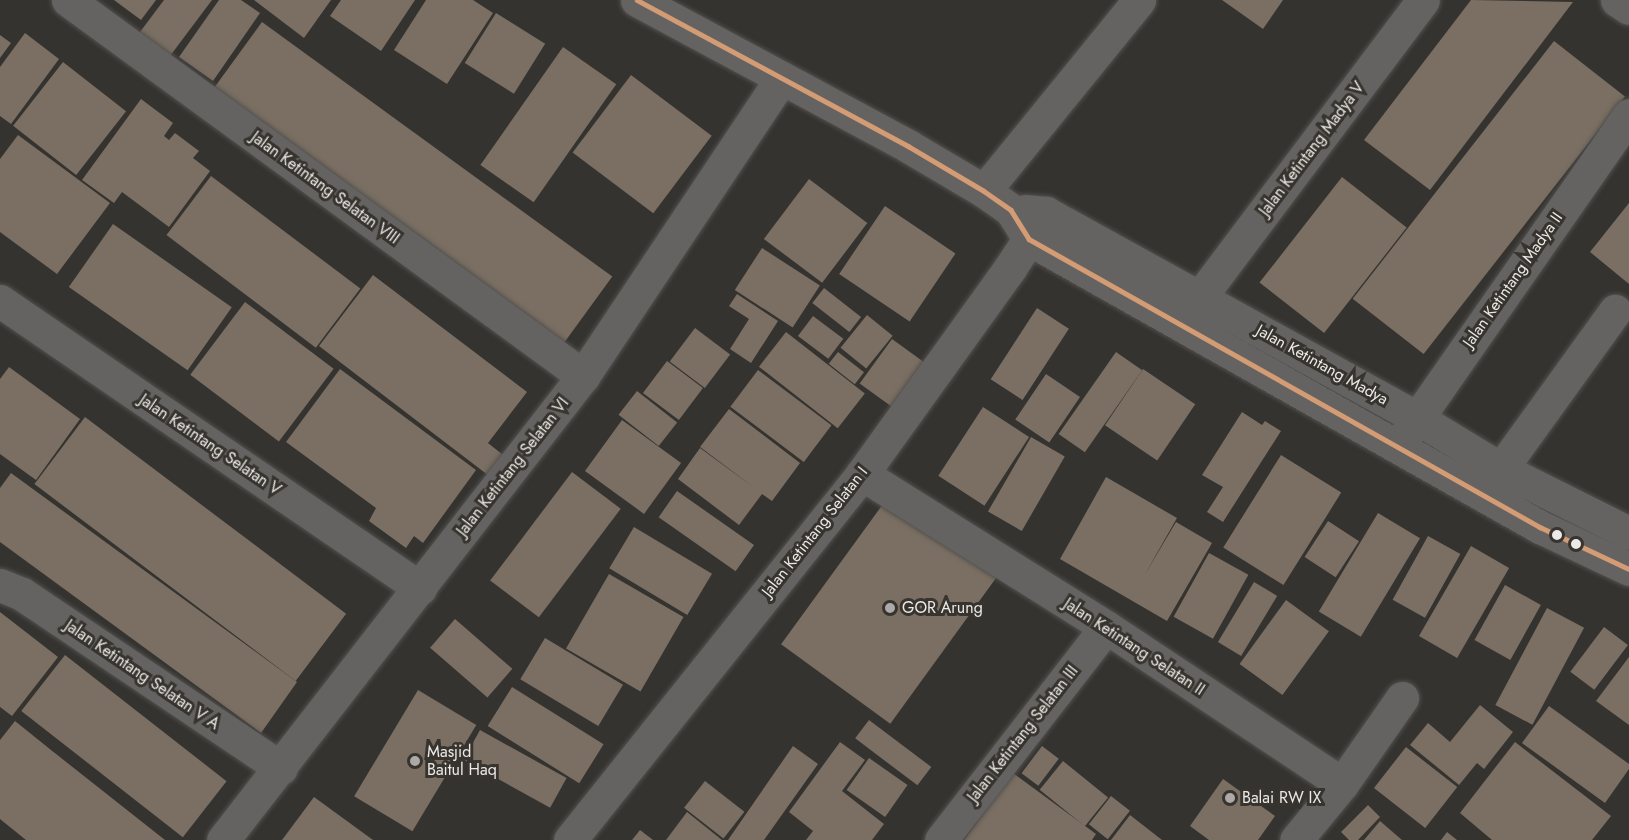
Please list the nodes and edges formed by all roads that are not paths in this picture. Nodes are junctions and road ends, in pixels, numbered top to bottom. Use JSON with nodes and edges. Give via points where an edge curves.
{"nodes":[{"id":1,"x":68,"y":0,"type":"edge"},
{"id":2,"x":637,"y":0,"type":"edge"},
{"id":3,"x":1138,"y":0,"type":"edge"},
{"id":4,"x":1423,"y":0,"type":"edge"},
{"id":5,"x":1617,"y":0,"type":"edge"},
{"id":6,"x":1629,"y":8,"type":"edge"},
{"id":7,"x":782,"y":78,"type":"junction"},
{"id":8,"x":1629,"y":115,"type":"edge"},
{"id":9,"x":984,"y":191,"type":"junction"},
{"id":10,"x":1037,"y":226,"type":"junction"},
{"id":11,"x":1200,"y":297,"type":"junction"},
{"id":12,"x":0,"y":301,"type":"edge"},
{"id":13,"x":1615,"y":311,"type":"dead end"},
{"id":14,"x":583,"y":376,"type":"junction"},
{"id":15,"x":1417,"y":418,"type":"junction"},
{"id":16,"x":1399,"y":446,"type":"junction"},
{"id":17,"x":1501,"y":469,"type":"junction"},
{"id":18,"x":862,"y":474,"type":"junction"},
{"id":19,"x":1629,"y":533,"type":"edge"},
{"id":20,"x":1629,"y":569,"type":"edge"},
{"id":21,"x":0,"y":585,"type":"edge"},
{"id":22,"x":420,"y":588,"type":"junction"},
{"id":23,"x":1106,"y":627,"type":"junction"},
{"id":24,"x":1402,"y":698,"type":"dead end"},
{"id":25,"x":281,"y":768,"type":"junction"},
{"id":26,"x":1342,"y":784,"type":"junction"},
{"id":27,"x":223,"y":840,"type":"edge"},
{"id":28,"x":570,"y":840,"type":"edge"},
{"id":29,"x":940,"y":840,"type":"edge"},
{"id":30,"x":1296,"y":840,"type":"edge"}],
"edges":[{"from":1,"to":14,"type":"street","name":"Jalan Ketintang Selatan VIII"},
{"from":2,"to":7,"type":"street","name":"Jalan Ketintang Madya"},
{"from":3,"to":9,"type":"street"},
{"from":4,"to":11,"type":"street","name":"Jalan Ketintang Madya V"},
{"from":5,"to":6,"type":"street"},
{"from":7,"to":9,"type":"street","name":"Jalan Ketintang Madya"},
{"from":7,"to":14,"type":"street","name":"Jalan Ketintang Selatan VI"},
{"from":8,"to":15,"type":"street","name":"Jalan Ketintang Madya II"},
{"from":9,"to":10,"type":"street","name":"Jalan Ketintang Madya"},
{"from":10,"to":11,"type":"street","name":"Jalan Ketintang Madya"},
{"from":10,"to":16,"type":"street","name":"Jalan Ketintang Madya"},
{"from":10,"to":18,"type":"street","name":"Jalan Ketintang Selatan I"},
{"from":11,"to":15,"type":"street","name":"Jalan Ketintang Madya"},
{"from":12,"to":22,"type":"street","name":"Jalan Ketintang Selatan V"},
{"from":13,"to":17,"type":"street"},
{"from":14,"to":22,"type":"street","name":"Jalan Ketintang Selatan VI"},
{"from":15,"to":16,"type":"street","name":"Jalan Ketintang Madya II"},
{"from":15,"to":17,"type":"street","name":"Jalan Ketintang Madya"},
{"from":16,"to":20,"type":"street","name":"Jalan Ketintang Madya","via":[[1540,527]]},
{"from":17,"to":19,"type":"street","name":"Jalan Ketintang Madya"},
{"from":18,"to":23,"type":"street","name":"Jalan Ketintang Selatan II"},
{"from":18,"to":28,"type":"street","name":"Jalan Ketintang Selatan I"},
{"from":21,"to":25,"type":"street","name":"Jalan Ketintang Selatan V A","via":[[22,594]]},
{"from":22,"to":25,"type":"street","name":"Jalan Ketintang Selatan VI"},
{"from":23,"to":26,"type":"street","name":"Jalan Ketintang Selatan II"},
{"from":23,"to":29,"type":"street","name":"Jalan Ketintang Selatan III"},
{"from":24,"to":26,"type":"street"},
{"from":25,"to":27,"type":"street","name":"Jalan Ketintang Selatan VI"},
{"from":26,"to":30,"type":"street"}]}
